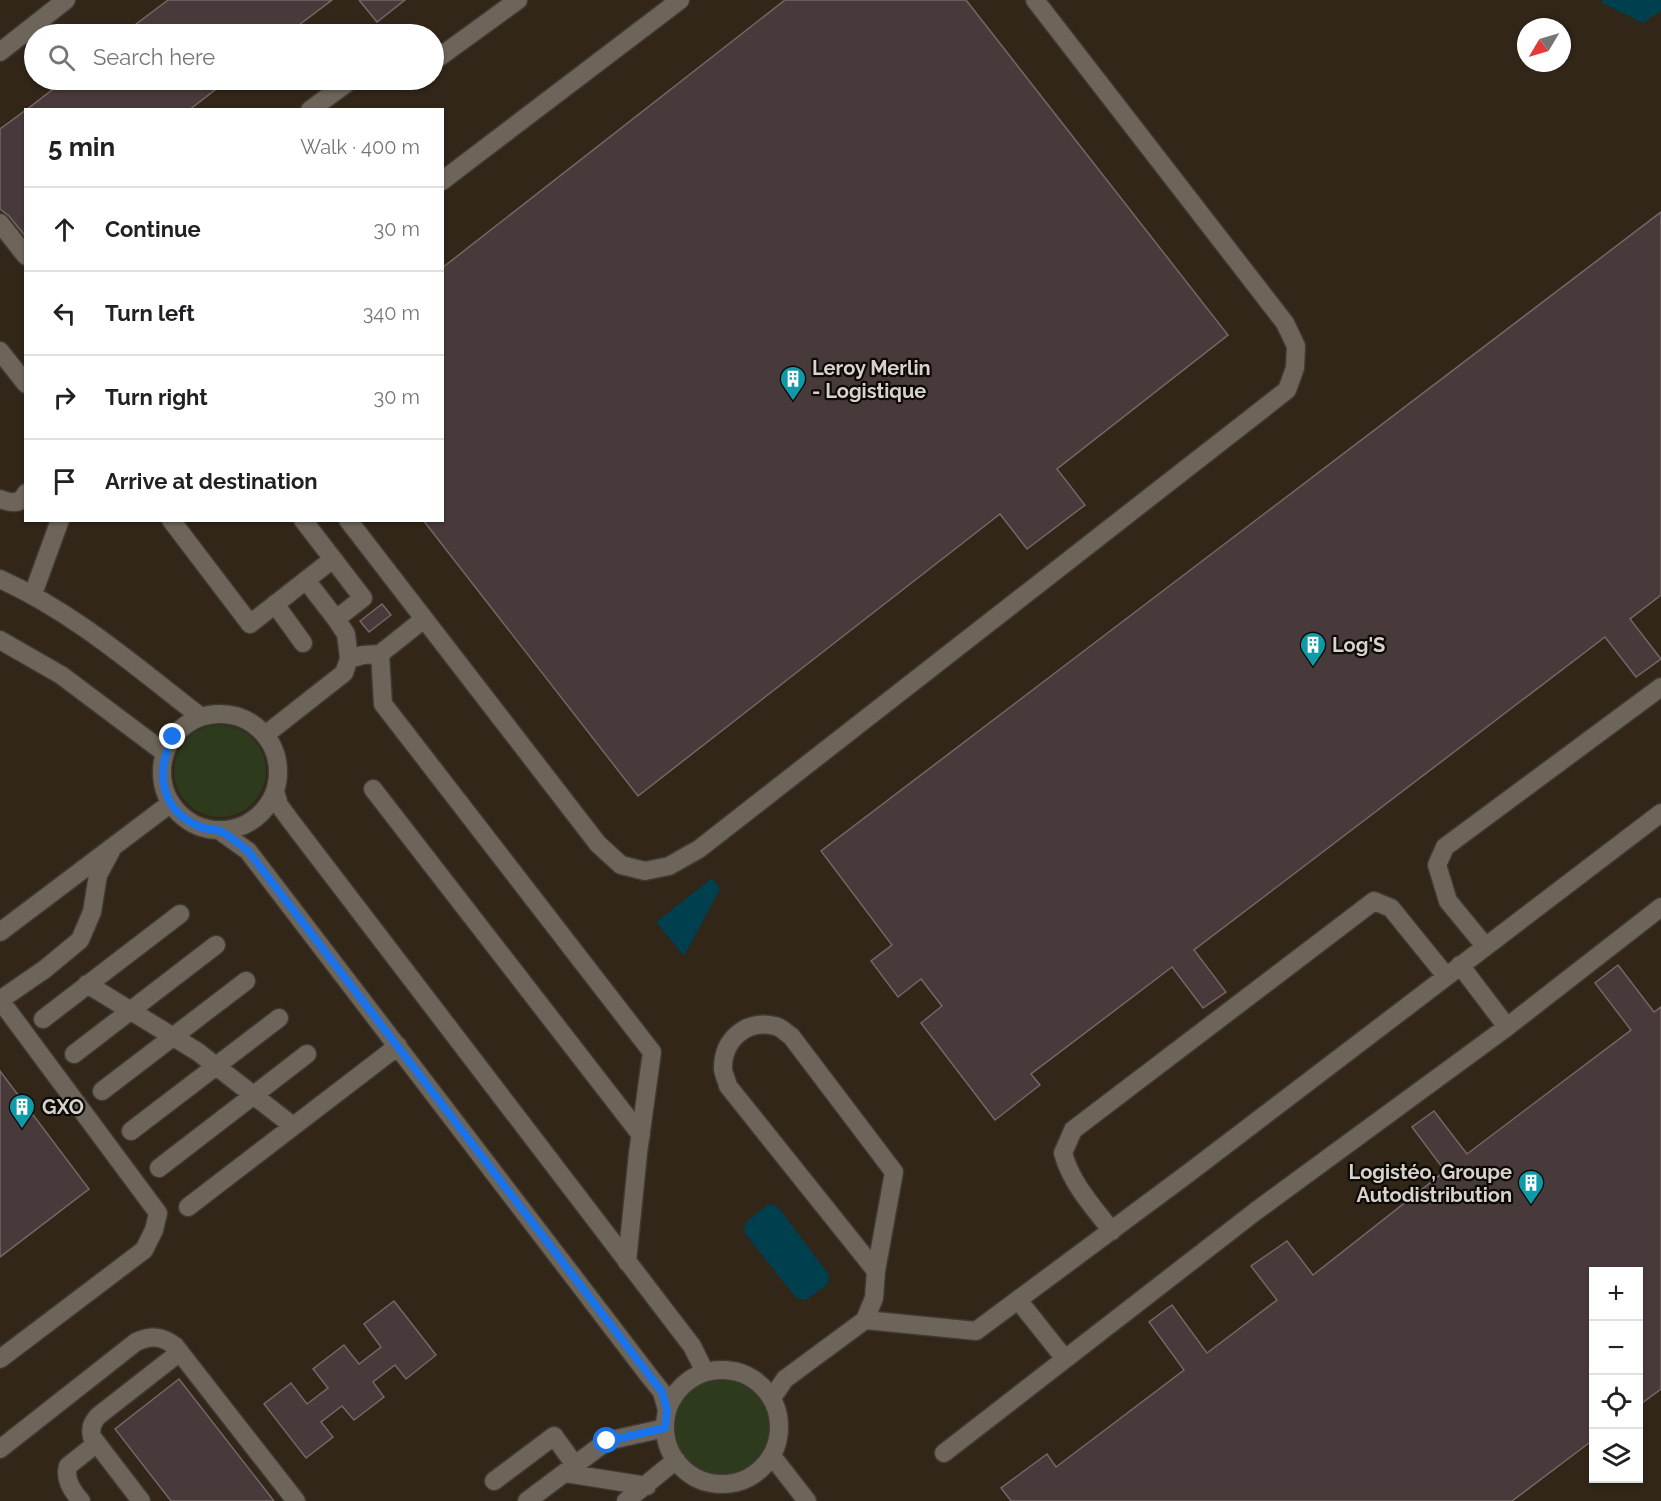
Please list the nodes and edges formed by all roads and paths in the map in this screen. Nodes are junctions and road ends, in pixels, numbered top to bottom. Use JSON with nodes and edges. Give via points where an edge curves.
{"nodes":[{"id":1,"x":66,"y":0,"type":"edge"},
{"id":2,"x":518,"y":0,"type":"edge"},
{"id":3,"x":680,"y":0,"type":"edge"},
{"id":4,"x":1035,"y":0,"type":"edge"},
{"id":5,"x":36,"y":24,"type":"edge"},
{"id":6,"x":24,"y":33,"type":"edge"},
{"id":7,"x":0,"y":52,"type":"edge"},
{"id":8,"x":444,"y":54,"type":"edge"},
{"id":9,"x":337,"y":90,"type":"edge"},
{"id":10,"x":313,"y":108,"type":"edge"},
{"id":11,"x":444,"y":180,"type":"edge"},
{"id":12,"x":0,"y":223,"type":"edge"},
{"id":13,"x":24,"y":253,"type":"edge"},
{"id":14,"x":0,"y":351,"type":"edge"},
{"id":15,"x":24,"y":381,"type":"edge"},
{"id":16,"x":24,"y":497,"type":"edge"},
{"id":17,"x":0,"y":499,"type":"edge"},
{"id":18,"x":59,"y":522,"type":"edge"},
{"id":19,"x":173,"y":522,"type":"edge"},
{"id":20,"x":305,"y":522,"type":"edge"},
{"id":21,"x":350,"y":522,"type":"edge"},
{"id":22,"x":333,"y":559,"type":"junction"},
{"id":23,"x":0,"y":579,"type":"edge"},
{"id":24,"x":306,"y":580,"type":"junction"},
{"id":25,"x":33,"y":594,"type":"junction"},
{"id":26,"x":275,"y":604,"type":"junction"},
{"id":27,"x":336,"y":619,"type":"junction"},
{"id":28,"x":424,"y":620,"type":"junction"},
{"id":29,"x":0,"y":640,"type":"edge"},
{"id":30,"x":303,"y":643,"type":"dead end"},
{"id":31,"x":380,"y":654,"type":"junction"},
{"id":32,"x":349,"y":659,"type":"junction"},
{"id":33,"x":1661,"y":687,"type":"edge"},
{"id":34,"x":201,"y":717,"type":"junction"},
{"id":35,"x":265,"y":735,"type":"junction"},
{"id":36,"x":165,"y":753,"type":"junction"},
{"id":37,"x":373,"y":789,"type":"dead end"},
{"id":38,"x":275,"y":792,"type":"junction"},
{"id":39,"x":171,"y":803,"type":"junction"},
{"id":40,"x":1661,"y":813,"type":"edge"},
{"id":41,"x":220,"y":831,"type":"junction"},
{"id":42,"x":113,"y":846,"type":"junction"},
{"id":43,"x":1661,"y":908,"type":"edge"},
{"id":44,"x":180,"y":914,"type":"dead end"},
{"id":45,"x":0,"y":932,"type":"edge"},
{"id":46,"x":216,"y":945,"type":"dead end"},
{"id":47,"x":1485,"y":946,"type":"junction"},
{"id":48,"x":1453,"y":970,"type":"junction"},
{"id":49,"x":246,"y":981,"type":"dead end"},
{"id":50,"x":87,"y":984,"type":"junction"},
{"id":51,"x":0,"y":1000,"type":"edge"},
{"id":52,"x":130,"y":1010,"type":"junction"},
{"id":53,"x":279,"y":1018,"type":"dead end"},
{"id":54,"x":43,"y":1019,"type":"dead end"},
{"id":55,"x":1507,"y":1027,"type":"junction"},
{"id":56,"x":173,"y":1036,"type":"junction"},
{"id":57,"x":398,"y":1046,"type":"junction"},
{"id":58,"x":74,"y":1054,"type":"dead end"},
{"id":59,"x":307,"y":1054,"type":"dead end"},
{"id":60,"x":215,"y":1065,"type":"junction"},
{"id":61,"x":102,"y":1091,"type":"dead end"},
{"id":62,"x":253,"y":1095,"type":"junction"},
{"id":63,"x":293,"y":1126,"type":"junction"},
{"id":64,"x":131,"y":1131,"type":"dead end"},
{"id":65,"x":640,"y":1135,"type":"junction"},
{"id":66,"x":159,"y":1168,"type":"dead end"},
{"id":67,"x":188,"y":1207,"type":"dead end"},
{"id":68,"x":1112,"y":1231,"type":"junction"},
{"id":69,"x":627,"y":1262,"type":"junction"},
{"id":70,"x":876,"y":1271,"type":"junction"},
{"id":71,"x":1019,"y":1301,"type":"junction"},
{"id":72,"x":865,"y":1320,"type":"junction"},
{"id":73,"x":180,"y":1352,"type":"junction"},
{"id":74,"x":0,"y":1359,"type":"edge"},
{"id":75,"x":1065,"y":1359,"type":"junction"},
{"id":76,"x":705,"y":1372,"type":"junction"},
{"id":77,"x":772,"y":1398,"type":"junction"},
{"id":78,"x":666,"y":1419,"type":"junction"},
{"id":79,"x":97,"y":1443,"type":"junction"},
{"id":80,"x":0,"y":1449,"type":"edge"},
{"id":81,"x":944,"y":1453,"type":"dead end"},
{"id":82,"x":772,"y":1456,"type":"junction"},
{"id":83,"x":676,"y":1460,"type":"junction"},
{"id":84,"x":570,"y":1469,"type":"junction"},
{"id":85,"x":494,"y":1481,"type":"dead end"},
{"id":86,"x":647,"y":1486,"type":"junction"},
{"id":87,"x":81,"y":1501,"type":"edge"},
{"id":88,"x":141,"y":1501,"type":"edge"},
{"id":89,"x":296,"y":1501,"type":"edge"},
{"id":90,"x":527,"y":1501,"type":"edge"},
{"id":91,"x":626,"y":1501,"type":"edge"},
{"id":92,"x":807,"y":1501,"type":"edge"}],
"edges":[{"from":1,"to":5,"type":"street"},
{"from":2,"to":8,"type":"street"},
{"from":3,"to":11,"type":"street"},
{"from":4,"to":28,"type":"street","via":[[1285,322],[1296,346],[1295,368],[1287,390],[699,849],[669,866],[645,871],[621,865],[598,844]]},
{"from":6,"to":7,"type":"street"},
{"from":9,"to":10,"type":"street"},
{"from":12,"to":13,"type":"street"},
{"from":14,"to":15,"type":"street"},
{"from":16,"to":17,"type":"street","via":[[9,503]]},
{"from":18,"to":25,"type":"street"},
{"from":19,"to":26,"type":"street","via":[[250,624]]},
{"from":20,"to":22,"type":"street"},
{"from":21,"to":28,"type":"street"},
{"from":22,"to":24,"type":"street"},
{"from":22,"to":27,"type":"street","via":[[363,598]]},
{"from":23,"to":25,"type":"street"},
{"from":24,"to":26,"type":"street"},
{"from":24,"to":27,"type":"street"},
{"from":25,"to":34,"type":"street","via":[[91,632]]},
{"from":26,"to":30,"type":"street"},
{"from":27,"to":32,"type":"street","via":[[346,634]]},
{"from":28,"to":31,"type":"street"},
{"from":29,"to":36,"type":"street","via":[[61,675]]},
{"from":31,"to":32,"type":"street"},
{"from":31,"to":65,"type":"street","via":[[383,704],[652,1052]]},
{"from":32,"to":35,"type":"street","via":[[344,673]]},
{"from":33,"to":47,"type":"street","via":[[1446,847],[1437,865],[1448,901]]},
{"from":34,"to":35,"type":"street","via":[[236,716]]},
{"from":34,"to":36,"type":"street","via":[[185,725]]},
{"from":35,"to":38,"type":"street","via":[[278,762]]},
{"from":36,"to":39,"type":"street","via":[[164,787]]},
{"from":37,"to":65,"type":"street"},
{"from":38,"to":41,"type":"street","via":[[254,820]]},
{"from":38,"to":69,"type":"street","via":[[290,820]]},
{"from":39,"to":41,"type":"street","via":[[184,818]]},
{"from":39,"to":42,"type":"street"},
{"from":40,"to":47,"type":"street"},
{"from":41,"to":57,"type":"street","via":[[248,851]]},
{"from":42,"to":45,"type":"street"},
{"from":42,"to":51,"type":"street","via":[[98,875],[92,912],[80,940]]},
{"from":43,"to":55,"type":"street"},
{"from":44,"to":50,"type":"street"},
{"from":46,"to":52,"type":"street"},
{"from":47,"to":48,"type":"street"},
{"from":48,"to":55,"type":"street"},
{"from":48,"to":68,"type":"street"},
{"from":48,"to":68,"type":"street","via":[[1391,908],[1374,901],[1073,1130],[1062,1153],[1066,1166]]},
{"from":49,"to":56,"type":"street"},
{"from":50,"to":52,"type":"street"},
{"from":50,"to":54,"type":"street"},
{"from":51,"to":74,"type":"street","via":[[158,1213],[144,1250]]},
{"from":52,"to":56,"type":"street"},
{"from":52,"to":58,"type":"street"},
{"from":53,"to":60,"type":"street"},
{"from":55,"to":75,"type":"street","via":[[1256,1211]]},
{"from":56,"to":60,"type":"street"},
{"from":56,"to":61,"type":"street"},
{"from":57,"to":63,"type":"street"},
{"from":57,"to":78,"type":"street","via":[[662,1392]]},
{"from":59,"to":62,"type":"street"},
{"from":60,"to":62,"type":"street"},
{"from":60,"to":64,"type":"street"},
{"from":62,"to":63,"type":"street"},
{"from":62,"to":66,"type":"street"},
{"from":63,"to":67,"type":"street"},
{"from":65,"to":69,"type":"street"},
{"from":68,"to":71,"type":"street"},
{"from":69,"to":76,"type":"street","via":[[692,1346]]},
{"from":70,"to":70,"type":"street","via":[[894,1172],[791,1036],[776,1026],[757,1025],[738,1033],[726,1050],[723,1069],[729,1086]]},
{"from":70,"to":72,"type":"street","via":[[874,1298]]},
{"from":71,"to":72,"type":"street","via":[[976,1331]]},
{"from":71,"to":75,"type":"street"},
{"from":72,"to":77,"type":"street","via":[[785,1379]]},
{"from":73,"to":79,"type":"street","via":[[98,1416],[90,1431]]},
{"from":73,"to":80,"type":"street","via":[[165,1338],[136,1342]]},
{"from":73,"to":89,"type":"street"},
{"from":75,"to":81,"type":"street"},
{"from":76,"to":77,"type":"street","via":[[743,1374]]},
{"from":76,"to":78,"type":"street","via":[[689,1380],[675,1394]]},
{"from":77,"to":82,"type":"street","via":[[779,1417],[779,1437]]},
{"from":78,"to":83,"type":"street","via":[[668,1444]]},
{"from":78,"to":84,"type":"street","via":[[607,1441]]},
{"from":79,"to":87,"type":"street","via":[[66,1471],[67,1480]]},
{"from":79,"to":88,"type":"street"},
{"from":82,"to":83,"type":"street","via":[[760,1471],[743,1481],[725,1484],[706,1482],[689,1474]]},
{"from":82,"to":92,"type":"street"},
{"from":83,"to":86,"type":"street"},
{"from":84,"to":85,"type":"street","via":[[554,1436]]},
{"from":84,"to":86,"type":"street"},
{"from":84,"to":90,"type":"street"},
{"from":86,"to":91,"type":"street"}]}
